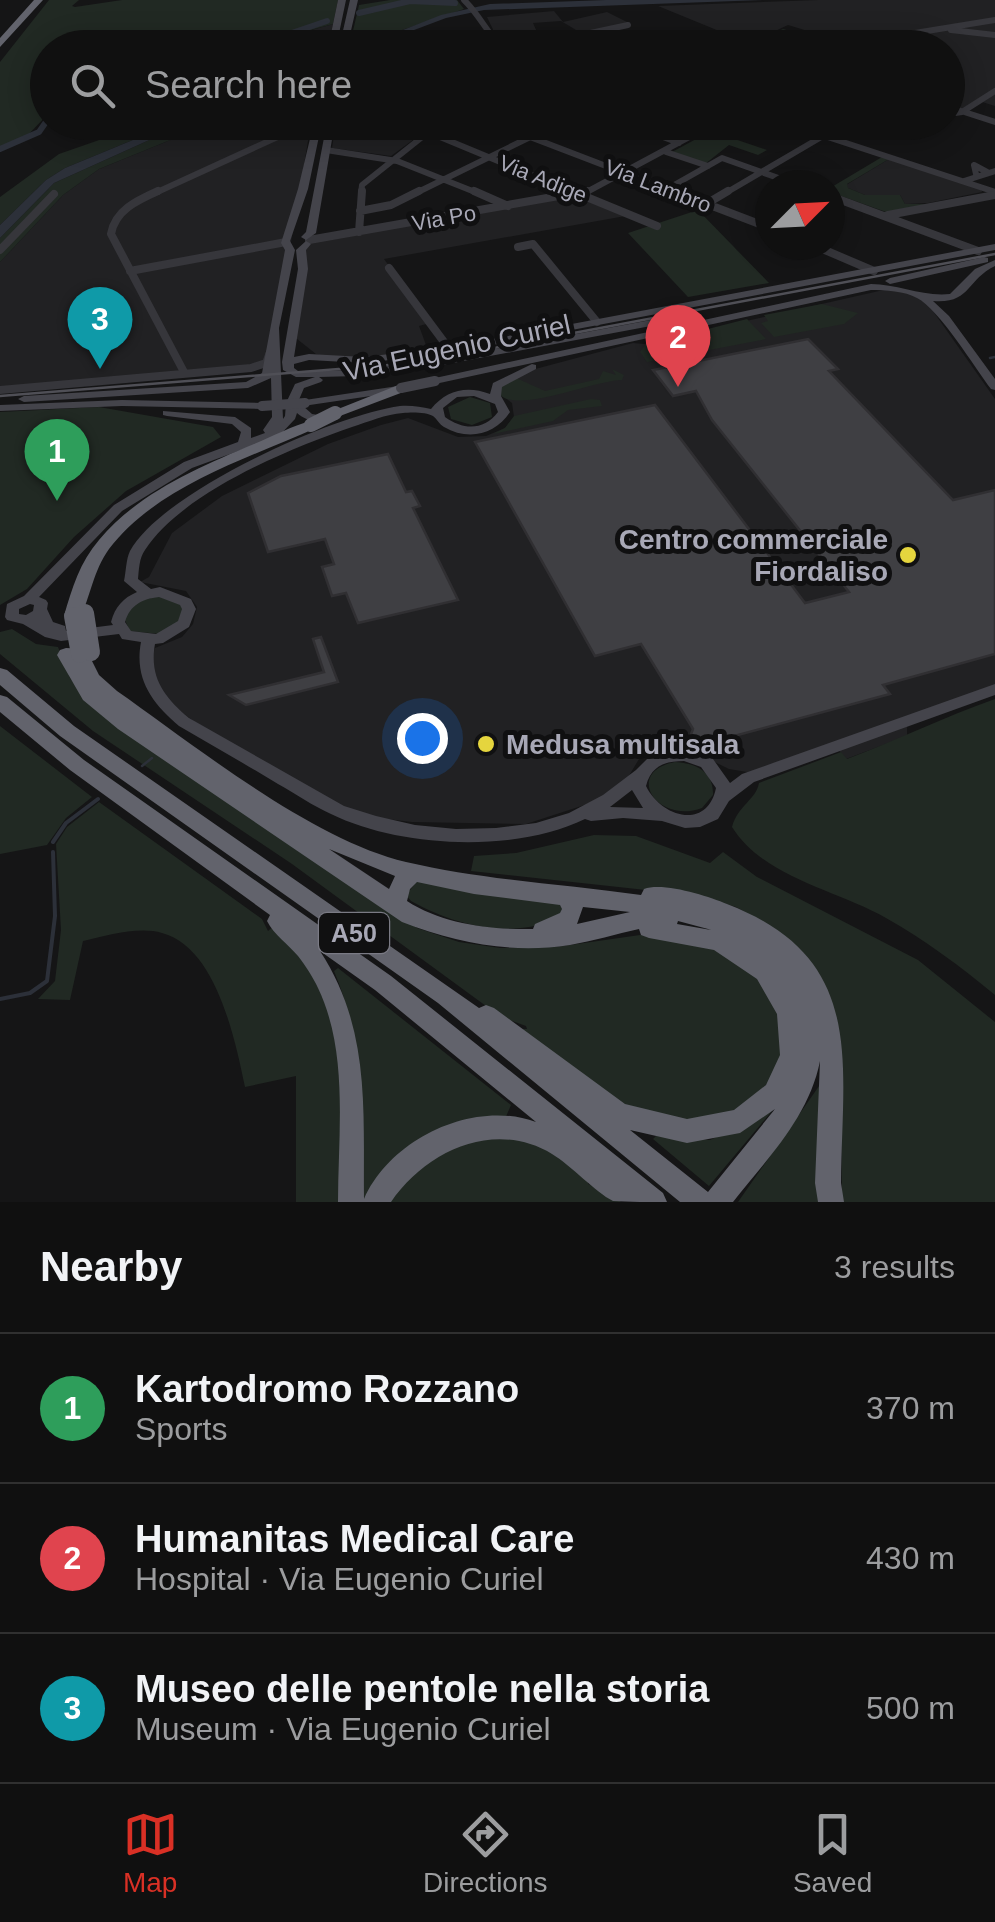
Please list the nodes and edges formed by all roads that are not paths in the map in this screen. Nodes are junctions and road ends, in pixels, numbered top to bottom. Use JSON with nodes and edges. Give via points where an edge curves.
{"nodes":[{"id":1,"x":29,"y":0,"type":"edge"},
{"id":2,"x":39,"y":0,"type":"edge"},
{"id":3,"x":342,"y":0,"type":"edge"},
{"id":4,"x":354,"y":0,"type":"edge"},
{"id":5,"x":464,"y":2,"type":"edge"},
{"id":6,"x":995,"y":20,"type":"edge"},
{"id":7,"x":628,"y":25,"type":"dead end"},
{"id":8,"x":484,"y":26,"type":"junction"},
{"id":9,"x":941,"y":28,"type":"junction"},
{"id":10,"x":336,"y":30,"type":"edge"},
{"id":11,"x":347,"y":30,"type":"edge"},
{"id":12,"x":482,"y":30,"type":"edge"},
{"id":13,"x":486,"y":30,"type":"edge"},
{"id":14,"x":604,"y":30,"type":"edge"},
{"id":15,"x":928,"y":30,"type":"edge"},
{"id":16,"x":954,"y":30,"type":"edge"},
{"id":17,"x":0,"y":32,"type":"edge"},
{"id":18,"x":965,"y":32,"type":"edge"},
{"id":19,"x":995,"y":36,"type":"edge"},
{"id":20,"x":0,"y":44,"type":"edge"},
{"id":21,"x":995,"y":91,"type":"edge"},
{"id":22,"x":965,"y":110,"type":"edge"},
{"id":23,"x":965,"y":113,"type":"edge"},
{"id":24,"x":995,"y":122,"type":"edge"},
{"id":25,"x":271,"y":140,"type":"edge"},
{"id":26,"x":313,"y":140,"type":"edge"},
{"id":27,"x":328,"y":140,"type":"edge"},
{"id":28,"x":418,"y":140,"type":"edge"},
{"id":29,"x":447,"y":140,"type":"edge"},
{"id":30,"x":524,"y":140,"type":"edge"},
{"id":31,"x":538,"y":140,"type":"edge"},
{"id":32,"x":671,"y":140,"type":"edge"},
{"id":33,"x":684,"y":140,"type":"edge"},
{"id":34,"x":816,"y":140,"type":"edge"},
{"id":35,"x":836,"y":140,"type":"edge"},
{"id":36,"x":679,"y":143,"type":"junction"},
{"id":37,"x":326,"y":150,"type":"junction"},
{"id":38,"x":666,"y":152,"type":"junction"},
{"id":39,"x":489,"y":158,"type":"junction"},
{"id":40,"x":394,"y":159,"type":"junction"},
{"id":41,"x":708,"y":166,"type":"junction"},
{"id":42,"x":755,"y":170,"type":"edge"},
{"id":43,"x":764,"y":170,"type":"edge"},
{"id":44,"x":991,"y":171,"type":"edge"},
{"id":45,"x":623,"y":172,"type":"junction"},
{"id":46,"x":755,"y":175,"type":"edge"},
{"id":47,"x":444,"y":179,"type":"junction"},
{"id":48,"x":964,"y":181,"type":"junction"},
{"id":49,"x":667,"y":189,"type":"junction"},
{"id":50,"x":995,"y":193,"type":"edge"},
{"id":51,"x":54,"y":194,"type":"dead end"},
{"id":52,"x":580,"y":195,"type":"junction"},
{"id":53,"x":845,"y":202,"type":"edge"},
{"id":54,"x":706,"y":204,"type":"junction"},
{"id":55,"x":509,"y":207,"type":"junction"},
{"id":56,"x":360,"y":211,"type":"junction"},
{"id":57,"x":884,"y":216,"type":"junction"},
{"id":58,"x":755,"y":223,"type":"edge"},
{"id":59,"x":657,"y":226,"type":"dead end"},
{"id":60,"x":359,"y":232,"type":"junction"},
{"id":61,"x":307,"y":240,"type":"junction"},
{"id":62,"x":286,"y":241,"type":"junction"},
{"id":63,"x":518,"y":247,"type":"dead end"},
{"id":64,"x":995,"y":247,"type":"edge"},
{"id":65,"x":0,"y":250,"type":"edge"},
{"id":66,"x":978,"y":250,"type":"junction"},
{"id":67,"x":844,"y":260,"type":"edge"},
{"id":68,"x":995,"y":260,"type":"edge"},
{"id":69,"x":858,"y":267,"type":"junction"},
{"id":70,"x":389,"y":268,"type":"dead end"},
{"id":71,"x":887,"y":268,"type":"junction"},
{"id":72,"x":130,"y":271,"type":"junction"},
{"id":73,"x":936,"y":272,"type":"junction"},
{"id":74,"x":909,"y":277,"type":"junction"},
{"id":75,"x":962,"y":285,"type":"junction"},
{"id":76,"x":919,"y":294,"type":"junction"},
{"id":77,"x":944,"y":298,"type":"junction"},
{"id":78,"x":719,"y":312,"type":"junction"},
{"id":79,"x":944,"y":318,"type":"junction"},
{"id":80,"x":598,"y":322,"type":"junction"},
{"id":81,"x":274,"y":333,"type":"junction"},
{"id":82,"x":651,"y":336,"type":"dead end"},
{"id":83,"x":291,"y":339,"type":"junction"},
{"id":84,"x":450,"y":350,"type":"junction"},
{"id":85,"x":308,"y":357,"type":"junction"},
{"id":86,"x":337,"y":361,"type":"junction"},
{"id":87,"x":288,"y":366,"type":"junction"},
{"id":88,"x":383,"y":370,"type":"junction"},
{"id":89,"x":184,"y":372,"type":"junction"},
{"id":90,"x":357,"y":373,"type":"junction"},
{"id":91,"x":432,"y":378,"type":"junction"},
{"id":92,"x":276,"y":382,"type":"junction"},
{"id":93,"x":399,"y":385,"type":"junction"},
{"id":94,"x":995,"y":388,"type":"edge"},
{"id":95,"x":0,"y":390,"type":"edge"},
{"id":96,"x":454,"y":394,"type":"junction"},
{"id":97,"x":24,"y":399,"type":"junction"},
{"id":98,"x":298,"y":400,"type":"junction"},
{"id":99,"x":500,"y":402,"type":"junction"},
{"id":100,"x":107,"y":403,"type":"junction"},
{"id":101,"x":0,"y":404,"type":"edge"},
{"id":102,"x":261,"y":404,"type":"junction"},
{"id":103,"x":397,"y":410,"type":"junction"},
{"id":104,"x":437,"y":413,"type":"junction"},
{"id":105,"x":211,"y":419,"type":"junction"},
{"id":106,"x":261,"y":437,"type":"junction"},
{"id":107,"x":238,"y":447,"type":"junction"},
{"id":108,"x":232,"y":476,"type":"junction"},
{"id":109,"x":127,"y":501,"type":"junction"},
{"id":110,"x":148,"y":593,"type":"junction"},
{"id":111,"x":20,"y":615,"type":"edge"},
{"id":112,"x":74,"y":615,"type":"junction"},
{"id":113,"x":120,"y":622,"type":"junction"},
{"id":114,"x":0,"y":626,"type":"edge"},
{"id":115,"x":148,"y":640,"type":"junction"},
{"id":116,"x":79,"y":654,"type":"junction"},
{"id":117,"x":0,"y":675,"type":"edge"},
{"id":118,"x":995,"y":689,"type":"edge"},
{"id":119,"x":0,"y":702,"type":"edge"},
{"id":120,"x":716,"y":771,"type":"junction"},
{"id":121,"x":640,"y":775,"type":"junction"},
{"id":122,"x":748,"y":778,"type":"junction"},
{"id":123,"x":724,"y":796,"type":"junction"},
{"id":124,"x":576,"y":816,"type":"junction"},
{"id":125,"x":660,"y":816,"type":"junction"},
{"id":126,"x":211,"y":860,"type":"junction"},
{"id":127,"x":414,"y":872,"type":"junction"},
{"id":128,"x":470,"y":881,"type":"junction"},
{"id":129,"x":566,"y":896,"type":"junction"},
{"id":130,"x":394,"y":904,"type":"junction"},
{"id":131,"x":714,"y":922,"type":"junction"},
{"id":132,"x":588,"y":932,"type":"junction"},
{"id":133,"x":509,"y":940,"type":"junction"},
{"id":134,"x":446,"y":996,"type":"junction"},
{"id":135,"x":351,"y":1202,"type":"edge"},
{"id":136,"x":376,"y":1202,"type":"edge"},
{"id":137,"x":636,"y":1202,"type":"edge"},
{"id":138,"x":654,"y":1202,"type":"edge"},
{"id":139,"x":700,"y":1202,"type":"edge"},
{"id":140,"x":716,"y":1202,"type":"edge"},
{"id":141,"x":831,"y":1202,"type":"edge"}],
"edges":[{"from":1,"to":17,"type":"highway"},
{"from":2,"to":20,"type":"highway"},
{"from":3,"to":10,"type":"main road"},
{"from":4,"to":11,"type":"main road"},
{"from":5,"to":8,"type":"street"},
{"from":6,"to":9,"type":"street"},
{"from":7,"to":14,"type":"street"},
{"from":8,"to":12,"type":"street"},
{"from":8,"to":13,"type":"street"},
{"from":9,"to":15,"type":"street"},
{"from":9,"to":16,"type":"street"},
{"from":18,"to":19,"type":"street"},
{"from":21,"to":22,"type":"street"},
{"from":23,"to":24,"type":"street"},
{"from":25,"to":72,"type":"street","via":[[132,202],[111,234]]},
{"from":26,"to":62,"type":"main road"},
{"from":27,"to":37,"type":"main road"},
{"from":28,"to":40,"type":"street"},
{"from":29,"to":39,"type":"street","name":"Via Adige"},
{"from":30,"to":39,"type":"street"},
{"from":31,"to":45,"type":"street","name":"Via Lambro"},
{"from":32,"to":36,"type":"street"},
{"from":33,"to":36,"type":"street"},
{"from":34,"to":43,"type":"street"},
{"from":35,"to":48,"type":"street"},
{"from":36,"to":38,"type":"street"},
{"from":37,"to":40,"type":"street"},
{"from":37,"to":61,"type":"main road"},
{"from":38,"to":41,"type":"street"},
{"from":38,"to":45,"type":"street"},
{"from":39,"to":47,"type":"street"},
{"from":39,"to":52,"type":"street","name":"Via Adige"},
{"from":40,"to":47,"type":"street"},
{"from":40,"to":56,"type":"street","via":[[362,184]]},
{"from":41,"to":42,"type":"street","via":[[722,158]]},
{"from":41,"to":49,"type":"street"},
{"from":44,"to":48,"type":"street"},
{"from":45,"to":49,"type":"street","name":"Via Lambro"},
{"from":45,"to":52,"type":"street"},
{"from":46,"to":54,"type":"street"},
{"from":47,"to":55,"type":"street"},
{"from":47,"to":56,"type":"street"},
{"from":48,"to":50,"type":"street"},
{"from":49,"to":54,"type":"street","name":"Via Lambro"},
{"from":50,"to":57,"type":"street"},
{"from":51,"to":65,"type":"street"},
{"from":52,"to":55,"type":"street","name":"Via Po"},
{"from":52,"to":59,"type":"street","name":"Via Adige"},
{"from":53,"to":57,"type":"street"},
{"from":54,"to":58,"type":"street","name":"Via Lambro"},
{"from":55,"to":60,"type":"street","name":"Via Po"},
{"from":56,"to":60,"type":"street"},
{"from":57,"to":66,"type":"street"},
{"from":60,"to":61,"type":"street","name":"Via Po"},
{"from":61,"to":62,"type":"main road"},
{"from":61,"to":83,"type":"main road","via":[[300,250],[304,269]]},
{"from":62,"to":72,"type":"street"},
{"from":62,"to":81,"type":"main road","via":[[290,250]]},
{"from":63,"to":80,"type":"street","via":[[533,244]]},
{"from":64,"to":66,"type":"main road","name":"Via Eugenio Curiel"},
{"from":66,"to":71,"type":"main road","name":"Via Eugenio Curiel"},
{"from":67,"to":69,"type":"street"},
{"from":68,"to":73,"type":"main road","name":"Via Eugenio Curiel"},
{"from":68,"to":75,"type":"main road"},
{"from":69,"to":71,"type":"street"},
{"from":69,"to":71,"type":"main road","name":"Via Eugenio Curiel"},
{"from":69,"to":80,"type":"main road","name":"Via Eugenio Curiel"},
{"from":70,"to":84,"type":"street"},
{"from":72,"to":89,"type":"street"},
{"from":73,"to":74,"type":"main road","name":"Via Eugenio Curiel"},
{"from":73,"to":75,"type":"main road"},
{"from":74,"to":76,"type":"main road"},
{"from":74,"to":78,"type":"main road","name":"Via Eugenio Curiel"},
{"from":75,"to":77,"type":"main road","via":[[959,294]]},
{"from":76,"to":77,"type":"main road","name":"Via Eugenio Curiel"},
{"from":76,"to":79,"type":"main road"},
{"from":76,"to":91,"type":"main road","name":"Via Eugenio Curiel","via":[[871,286]]},
{"from":77,"to":79,"type":"main road"},
{"from":78,"to":88,"type":"main road"},
{"from":78,"to":91,"type":"main road","name":"Via Eugenio Curiel"},
{"from":79,"to":94,"type":"main road"},
{"from":80,"to":84,"type":"main road","name":"Via Eugenio Curiel"},
{"from":81,"to":83,"type":"main road"},
{"from":81,"to":89,"type":"street","via":[[260,366]]},
{"from":81,"to":92,"type":"main road"},
{"from":81,"to":97,"type":"main road","via":[[267,375],[248,384]]},
{"from":82,"to":99,"type":"main road","via":[[512,374],[496,388]]},
{"from":83,"to":85,"type":"main road"},
{"from":83,"to":86,"type":"main road","name":"Via Eugenio Curiel"},
{"from":83,"to":87,"type":"main road"},
{"from":84,"to":86,"type":"main road","name":"Via Eugenio Curiel"},
{"from":85,"to":86,"type":"main road","name":"Via Eugenio Curiel"},
{"from":85,"to":87,"type":"main road","name":"Via Eugenio Curiel"},
{"from":87,"to":90,"type":"main road","via":[[308,376]]},
{"from":88,"to":90,"type":"main road"},
{"from":88,"to":96,"type":"main road"},
{"from":89,"to":95,"type":"street"},
{"from":90,"to":98,"type":"main road","via":[[306,382]]},
{"from":91,"to":93,"type":"main road","name":"Via Eugenio Curiel","bridge":true},
{"from":92,"to":98,"type":"main road","via":[[288,383]]},
{"from":92,"to":106,"type":"main road","via":[[278,417]]},
{"from":93,"to":98,"type":"main road","name":"Via Eugenio Curiel"},
{"from":93,"to":112,"type":"highway","bridge":true,"via":[[180,486],[130,517],[83,578]]},
{"from":96,"to":99,"type":"main road","via":[[475,392]]},
{"from":96,"to":104,"type":"main road"},
{"from":97,"to":101,"type":"main road","name":"Via Eugenio Curiel"},
{"from":97,"to":102,"type":"main road","name":"Via Eugenio Curiel"},
{"from":98,"to":102,"type":"main road","name":"Via Eugenio Curiel","bridge":true},
{"from":98,"to":103,"type":"main road","via":[[309,417],[325,419]]},
{"from":98,"to":106,"type":"main road","via":[[286,424]]},
{"from":99,"to":104,"type":"main road","via":[[499,422],[476,430],[450,426]]},
{"from":100,"to":101,"type":"main road","name":"Via Eugenio Curiel"},
{"from":100,"to":102,"type":"main road","name":"Via Eugenio Curiel"},
{"from":100,"to":105,"type":"main road"},
{"from":103,"to":104,"type":"main road"},
{"from":103,"to":108,"type":"main road","via":[[343,426]]},
{"from":105,"to":107,"type":"main road","via":[[247,430]]},
{"from":105,"to":109,"type":"main road","via":[[229,430],[222,446],[174,466]]},
{"from":106,"to":107,"type":"main road"},
{"from":107,"to":109,"type":"main road","via":[[188,464]]},
{"from":107,"to":112,"type":"highway","via":[[164,486],[108,526],[68,588]]},
{"from":108,"to":110,"type":"main road","via":[[146,534],[128,562],[138,588]]},
{"from":108,"to":112,"type":"highway","via":[[173,500],[134,528]]},
{"from":109,"to":111,"type":"main road"},
{"from":110,"to":113,"type":"main road","via":[[130,601]]},
{"from":110,"to":115,"type":"main road","via":[[171,593],[189,609],[177,630]]},
{"from":111,"to":113,"type":"main road","via":[[60,637]]},
{"from":111,"to":114,"type":"main road"},
{"from":112,"to":116,"type":"highway"},
{"from":113,"to":115,"type":"main road","via":[[127,635]]},
{"from":115,"to":124,"type":"main road","via":[[144,669],[163,705],[339,811],[464,838]]},
{"from":116,"to":127,"type":"highway","via":[[92,678],[134,713],[321,837]]},
{"from":116,"to":130,"type":"highway","via":[[90,696]]},
{"from":117,"to":134,"type":"highway","number":"A50","via":[[67,731]]},
{"from":118,"to":122,"type":"main road"},
{"from":119,"to":126,"type":"highway","number":"A50"},
{"from":120,"to":121,"type":"main road","via":[[674,754],[653,760]]},
{"from":120,"to":122,"type":"main road"},
{"from":120,"to":123,"type":"main road"},
{"from":121,"to":124,"type":"main road","via":[[615,799]]},
{"from":121,"to":125,"type":"main road","via":[[641,797]]},
{"from":122,"to":123,"type":"main road"},
{"from":123,"to":125,"type":"main road","via":[[705,818],[682,822]]},
{"from":124,"to":125,"type":"main road"},
{"from":126,"to":135,"type":"highway","via":[[292,932],[322,970],[345,1024],[353,1072]]},
{"from":126,"to":138,"type":"highway","number":"A50","via":[[383,983]]},
{"from":127,"to":128,"type":"highway"},
{"from":127,"to":130,"type":"highway","via":[[400,884]]},
{"from":128,"to":129,"type":"highway"},
{"from":128,"to":141,"type":"highway","via":[[679,898],[732,912],[774,937],[811,979],[827,1022]]},
{"from":129,"to":131,"type":"highway"},
{"from":129,"to":133,"type":"highway","via":[[573,908],[569,920]]},
{"from":130,"to":133,"type":"highway","via":[[443,929]]},
{"from":131,"to":132,"type":"highway","via":[[656,916]]},
{"from":131,"to":140,"type":"highway","via":[[778,959],[805,1004],[810,1032],[796,1099]]},
{"from":132,"to":133,"type":"highway"},
{"from":132,"to":134,"type":"highway","via":[[695,932],[761,966],[783,996],[794,1043],[790,1068],[769,1103],[727,1127],[641,1124],[619,1115],[491,1019]]},
{"from":134,"to":139,"type":"highway","number":"A50"},
{"from":136,"to":137,"type":"highway","via":[[405,1163],[438,1141],[488,1127],[553,1141]]}]}
